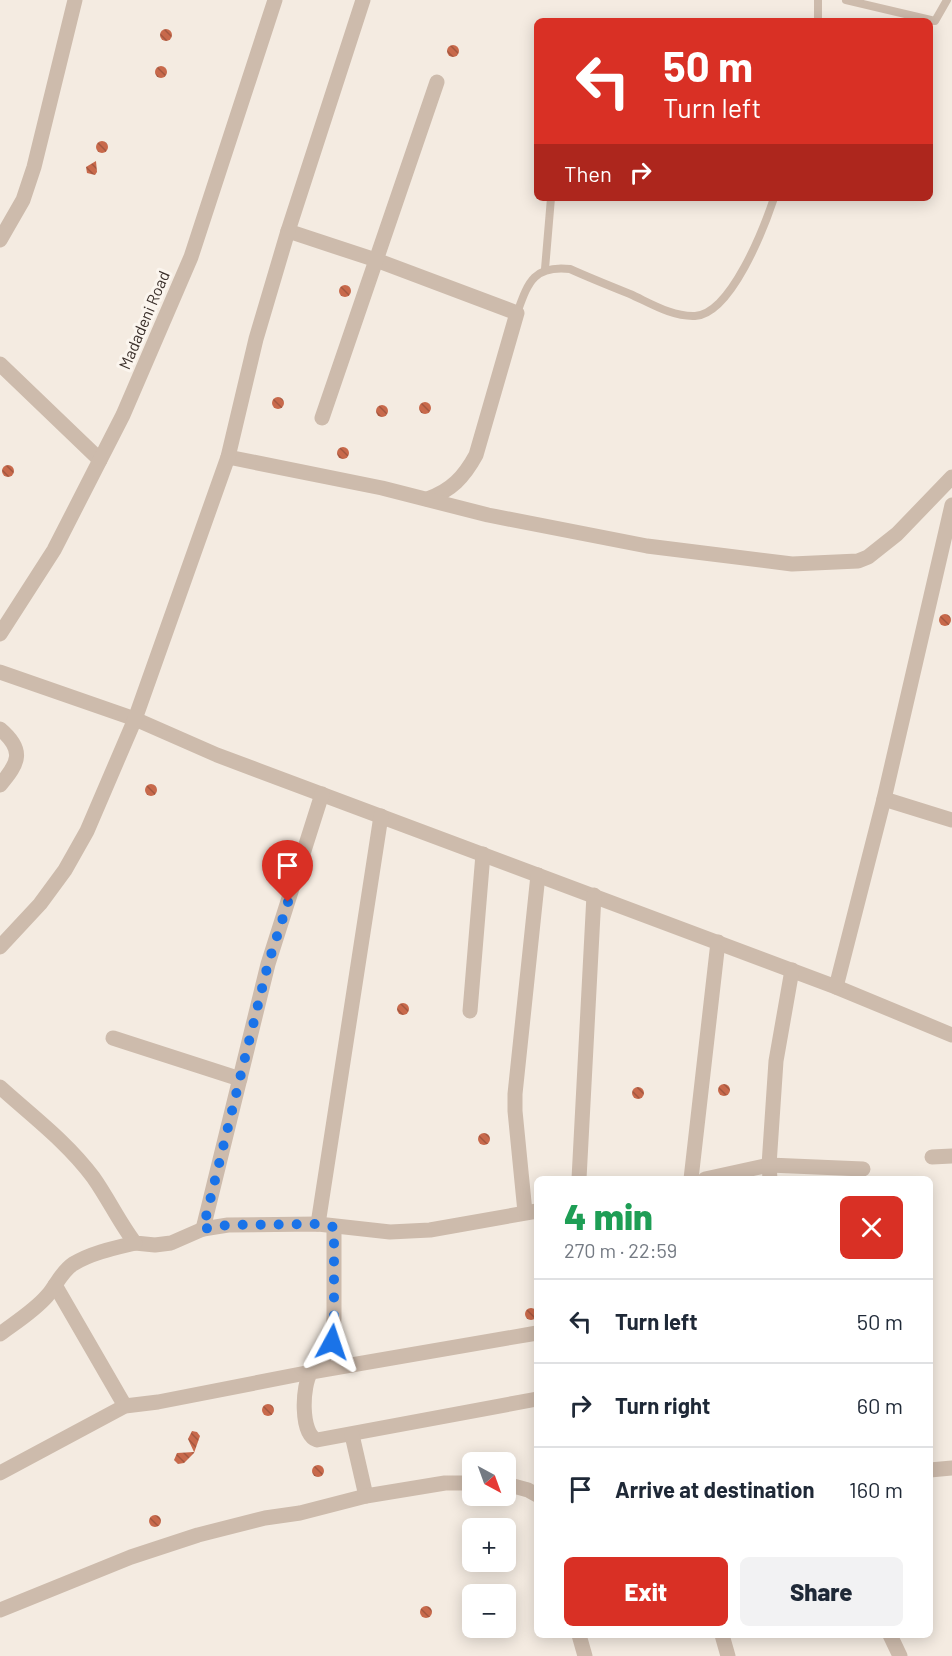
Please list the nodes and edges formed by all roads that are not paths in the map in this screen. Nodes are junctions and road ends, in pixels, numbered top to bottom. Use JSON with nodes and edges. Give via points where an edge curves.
{"nodes":[{"id":1,"x":75,"y":0,"type":"edge"},
{"id":2,"x":275,"y":0,"type":"edge"},
{"id":3,"x":363,"y":0,"type":"edge"},
{"id":4,"x":819,"y":0,"type":"edge"},
{"id":5,"x":846,"y":0,"type":"edge"},
{"id":6,"x":947,"y":0,"type":"edge"},
{"id":7,"x":818,"y":18,"type":"edge"},
{"id":8,"x":922,"y":18,"type":"edge"},
{"id":9,"x":933,"y":21,"type":"edge"},
{"id":10,"x":437,"y":82,"type":"dead end"},
{"id":11,"x":551,"y":201,"type":"edge"},
{"id":12,"x":773,"y":201,"type":"edge"},
{"id":13,"x":288,"y":231,"type":"junction"},
{"id":14,"x":0,"y":240,"type":"edge"},
{"id":15,"x":376,"y":260,"type":"junction"},
{"id":16,"x":545,"y":269,"type":"junction"},
{"id":17,"x":517,"y":313,"type":"junction"},
{"id":18,"x":0,"y":364,"type":"edge"},
{"id":19,"x":322,"y":418,"type":"dead end"},
{"id":20,"x":228,"y":457,"type":"junction"},
{"id":21,"x":100,"y":460,"type":"junction"},
{"id":22,"x":952,"y":477,"type":"edge"},
{"id":23,"x":427,"y":499,"type":"junction"},
{"id":24,"x":952,"y":505,"type":"edge"},
{"id":25,"x":0,"y":634,"type":"edge"},
{"id":26,"x":0,"y":672,"type":"edge"},
{"id":27,"x":135,"y":718,"type":"junction"},
{"id":28,"x":0,"y":729,"type":"edge"},
{"id":29,"x":0,"y":785,"type":"edge"},
{"id":30,"x":322,"y":794,"type":"junction"},
{"id":31,"x":884,"y":799,"type":"junction"},
{"id":32,"x":381,"y":816,"type":"junction"},
{"id":33,"x":952,"y":820,"type":"edge"},
{"id":34,"x":483,"y":855,"type":"junction"},
{"id":35,"x":538,"y":875,"type":"junction"},
{"id":36,"x":594,"y":895,"type":"junction"},
{"id":37,"x":717,"y":942,"type":"junction"},
{"id":38,"x":0,"y":947,"type":"edge"},
{"id":39,"x":792,"y":970,"type":"junction"},
{"id":40,"x":836,"y":987,"type":"junction"},
{"id":41,"x":470,"y":1011,"type":"dead end"},
{"id":42,"x":952,"y":1035,"type":"edge"},
{"id":43,"x":112,"y":1038,"type":"dead end"},
{"id":44,"x":240,"y":1079,"type":"junction"},
{"id":45,"x":0,"y":1087,"type":"edge"},
{"id":46,"x":952,"y":1156,"type":"edge"},
{"id":47,"x":932,"y":1157,"type":"dead end"},
{"id":48,"x":863,"y":1168,"type":"dead end"},
{"id":49,"x":769,"y":1172,"type":"edge"},
{"id":50,"x":579,"y":1176,"type":"edge"},
{"id":51,"x":691,"y":1176,"type":"edge"},
{"id":52,"x":732,"y":1176,"type":"edge"},
{"id":53,"x":531,"y":1212,"type":"edge"},
{"id":54,"x":318,"y":1224,"type":"junction"},
{"id":55,"x":334,"y":1227,"type":"junction"},
{"id":56,"x":203,"y":1229,"type":"junction"},
{"id":57,"x":135,"y":1243,"type":"junction"},
{"id":58,"x":55,"y":1285,"type":"junction"},
{"id":59,"x":0,"y":1334,"type":"edge"},
{"id":60,"x":534,"y":1334,"type":"edge"},
{"id":61,"x":311,"y":1372,"type":"junction"},
{"id":62,"x":534,"y":1401,"type":"edge"},
{"id":63,"x":125,"y":1406,"type":"junction"},
{"id":64,"x":352,"y":1435,"type":"junction"},
{"id":65,"x":952,"y":1468,"type":"edge"},
{"id":66,"x":933,"y":1470,"type":"edge"},
{"id":67,"x":0,"y":1473,"type":"edge"},
{"id":68,"x":462,"y":1483,"type":"edge"},
{"id":69,"x":516,"y":1487,"type":"edge"},
{"id":70,"x":534,"y":1493,"type":"edge"},
{"id":71,"x":366,"y":1496,"type":"junction"},
{"id":72,"x":0,"y":1610,"type":"edge"},
{"id":73,"x":580,"y":1638,"type":"edge"},
{"id":74,"x":723,"y":1638,"type":"edge"},
{"id":75,"x":891,"y":1638,"type":"edge"},
{"id":76,"x":585,"y":1656,"type":"edge"},
{"id":77,"x":728,"y":1656,"type":"edge"},
{"id":78,"x":900,"y":1656,"type":"edge"}],
"edges":[{"from":1,"to":14,"type":"street","via":[[34,167],[23,200]]},
{"from":2,"to":21,"type":"street","name":"Madadeni Road","via":[[191,257]]},
{"from":3,"to":13,"type":"street"},
{"from":4,"to":7,"type":"lane"},
{"from":5,"to":8,"type":"lane"},
{"from":6,"to":9,"type":"lane"},
{"from":10,"to":15,"type":"street"},
{"from":11,"to":16,"type":"lane"},
{"from":12,"to":16,"type":"lane","via":[[736,282],[707,314],[684,316],[570,269]]},
{"from":13,"to":15,"type":"street"},
{"from":13,"to":20,"type":"street","via":[[256,339]]},
{"from":15,"to":17,"type":"street"},
{"from":15,"to":19,"type":"street"},
{"from":16,"to":17,"type":"lane","via":[[532,281]]},
{"from":17,"to":23,"type":"street","via":[[476,455],[454,486]]},
{"from":18,"to":21,"type":"street"},
{"from":20,"to":23,"type":"street"},
{"from":20,"to":27,"type":"street"},
{"from":21,"to":25,"type":"street","name":"Madadeni Road","via":[[54,550]]},
{"from":22,"to":23,"type":"street","via":[[897,534],[868,557],[822,564],[792,564],[647,546]]},
{"from":24,"to":31,"type":"street"},
{"from":26,"to":27,"type":"street"},
{"from":27,"to":30,"type":"street","via":[[217,755]]},
{"from":27,"to":38,"type":"street","via":[[87,831],[66,870]]},
{"from":28,"to":29,"type":"street","via":[[17,748],[13,767]]},
{"from":30,"to":32,"type":"street"},
{"from":30,"to":44,"type":"street","via":[[268,964]]},
{"from":31,"to":33,"type":"street"},
{"from":31,"to":40,"type":"street"},
{"from":32,"to":34,"type":"street"},
{"from":32,"to":54,"type":"street"},
{"from":34,"to":35,"type":"street"},
{"from":34,"to":41,"type":"street"},
{"from":35,"to":36,"type":"street"},
{"from":35,"to":53,"type":"street","via":[[515,1094]]},
{"from":36,"to":37,"type":"street"},
{"from":36,"to":50,"type":"street"},
{"from":37,"to":39,"type":"street"},
{"from":37,"to":51,"type":"street"},
{"from":39,"to":40,"type":"street"},
{"from":39,"to":49,"type":"street","via":[[776,1061]]},
{"from":40,"to":42,"type":"street"},
{"from":43,"to":44,"type":"street"},
{"from":44,"to":56,"type":"street"},
{"from":45,"to":57,"type":"street","via":[[78,1158]]},
{"from":46,"to":47,"type":"street"},
{"from":48,"to":49,"type":"street"},
{"from":49,"to":52,"type":"street"},
{"from":53,"to":55,"type":"street","via":[[430,1230],[390,1232]]},
{"from":54,"to":55,"type":"street"},
{"from":54,"to":56,"type":"street"},
{"from":55,"to":61,"type":"street","via":[[332,1342]]},
{"from":56,"to":57,"type":"street","via":[[171,1243]]},
{"from":57,"to":58,"type":"street","via":[[79,1261]]},
{"from":58,"to":59,"type":"street","via":[[34,1310]]},
{"from":58,"to":63,"type":"street"},
{"from":60,"to":61,"type":"street"},
{"from":61,"to":63,"type":"street"},
{"from":61,"to":64,"type":"street","via":[[305,1384],[307,1432],[317,1440]]},
{"from":62,"to":64,"type":"street"},
{"from":63,"to":67,"type":"street"},
{"from":64,"to":71,"type":"street"},
{"from":65,"to":66,"type":"street"},
{"from":68,"to":71,"type":"street"},
{"from":69,"to":70,"type":"street"},
{"from":71,"to":72,"type":"street","via":[[198,1535],[131,1557]]},
{"from":73,"to":76,"type":"street"},
{"from":74,"to":77,"type":"street"},
{"from":75,"to":78,"type":"street"}]}
